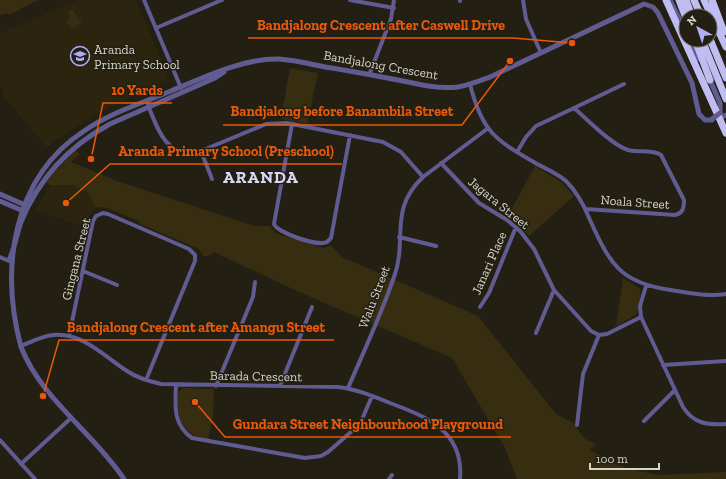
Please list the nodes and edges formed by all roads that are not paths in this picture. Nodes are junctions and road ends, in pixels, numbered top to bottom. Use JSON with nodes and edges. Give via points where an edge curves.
{"nodes":[{"id":1,"x":144,"y":0,"type":"edge"},
{"id":2,"x":222,"y":0,"type":"edge"},
{"id":3,"x":350,"y":0,"type":"edge"},
{"id":4,"x":394,"y":0,"type":"edge"},
{"id":5,"x":523,"y":0,"type":"edge"},
{"id":6,"x":666,"y":0,"type":"edge"},
{"id":7,"x":670,"y":0,"type":"edge"},
{"id":8,"x":706,"y":0,"type":"edge"},
{"id":9,"x":712,"y":0,"type":"edge"},
{"id":10,"x":394,"y":8,"type":"junction"},
{"id":11,"x":678,"y":16,"type":"edge"},
{"id":12,"x":156,"y":28,"type":"junction"},
{"id":13,"x":726,"y":37,"type":"edge"},
{"id":14,"x":726,"y":47,"type":"edge"},
{"id":15,"x":694,"y":48,"type":"edge"},
{"id":16,"x":698,"y":48,"type":"edge"},
{"id":17,"x":705,"y":48,"type":"edge"},
{"id":18,"x":714,"y":48,"type":"edge"},
{"id":19,"x":541,"y":53,"type":"junction"},
{"id":20,"x":369,"y":75,"type":"junction"},
{"id":21,"x":726,"y":78,"type":"edge"},
{"id":22,"x":710,"y":80,"type":"junction"},
{"id":23,"x":470,"y":84,"type":"junction"},
{"id":24,"x":624,"y":84,"type":"dead end"},
{"id":25,"x":182,"y":89,"type":"junction"},
{"id":26,"x":726,"y":99,"type":"edge"},
{"id":27,"x":146,"y":101,"type":"junction"},
{"id":28,"x":148,"y":107,"type":"junction"},
{"id":29,"x":574,"y":108,"type":"junction"},
{"id":30,"x":723,"y":115,"type":"edge"},
{"id":31,"x":292,"y":124,"type":"junction"},
{"id":32,"x":487,"y":128,"type":"junction"},
{"id":33,"x":726,"y":133,"type":"edge"},
{"id":34,"x":350,"y":135,"type":"junction"},
{"id":35,"x":201,"y":151,"type":"junction"},
{"id":36,"x":517,"y":152,"type":"junction"},
{"id":37,"x":441,"y":163,"type":"junction"},
{"id":38,"x":423,"y":177,"type":"junction"},
{"id":39,"x":212,"y":179,"type":"dead end"},
{"id":40,"x":0,"y":194,"type":"edge"},
{"id":41,"x":0,"y":201,"type":"edge"},
{"id":42,"x":22,"y":204,"type":"junction"},
{"id":43,"x":28,"y":206,"type":"junction"},
{"id":44,"x":586,"y":209,"type":"junction"},
{"id":45,"x":20,"y":210,"type":"junction"},
{"id":46,"x":26,"y":212,"type":"junction"},
{"id":47,"x":516,"y":227,"type":"junction"},
{"id":48,"x":399,"y":237,"type":"junction"},
{"id":49,"x":436,"y":246,"type":"dead end"},
{"id":50,"x":0,"y":257,"type":"edge"},
{"id":51,"x":9,"y":261,"type":"junction"},
{"id":52,"x":83,"y":271,"type":"junction"},
{"id":53,"x":255,"y":282,"type":"dead end"},
{"id":54,"x":117,"y":285,"type":"dead end"},
{"id":55,"x":646,"y":286,"type":"junction"},
{"id":56,"x":554,"y":290,"type":"junction"},
{"id":57,"x":726,"y":294,"type":"edge"},
{"id":58,"x":312,"y":307,"type":"dead end"},
{"id":59,"x":480,"y":307,"type":"dead end"},
{"id":60,"x":641,"y":317,"type":"junction"},
{"id":61,"x":536,"y":333,"type":"dead end"},
{"id":62,"x":599,"y":335,"type":"junction"},
{"id":63,"x":69,"y":336,"type":"junction"},
{"id":64,"x":21,"y":346,"type":"junction"},
{"id":65,"x":726,"y":361,"type":"edge"},
{"id":66,"x":664,"y":365,"type":"junction"},
{"id":67,"x":146,"y":380,"type":"junction"},
{"id":68,"x":176,"y":385,"type":"junction"},
{"id":69,"x":216,"y":386,"type":"junction"},
{"id":70,"x":280,"y":386,"type":"junction"},
{"id":71,"x":348,"y":388,"type":"junction"},
{"id":72,"x":675,"y":390,"type":"junction"},
{"id":73,"x":372,"y":396,"type":"junction"},
{"id":74,"x":71,"y":418,"type":"junction"},
{"id":75,"x":644,"y":421,"type":"dead end"},
{"id":76,"x":726,"y":424,"type":"edge"},
{"id":77,"x":577,"y":425,"type":"dead end"},
{"id":78,"x":0,"y":440,"type":"edge"},
{"id":79,"x":21,"y":464,"type":"junction"},
{"id":80,"x":392,"y":475,"type":"dead end"},
{"id":81,"x":34,"y":479,"type":"edge"},
{"id":82,"x":124,"y":479,"type":"edge"},
{"id":83,"x":389,"y":479,"type":"edge"},
{"id":84,"x":460,"y":479,"type":"edge"}],
"edges":[{"from":1,"to":12,"type":"street"},
{"from":2,"to":12,"type":"street"},
{"from":3,"to":10,"type":"street"},
{"from":4,"to":10,"type":"street"},
{"from":5,"to":19,"type":"street","via":[[526,19]]},
{"from":6,"to":33,"type":"highway"},
{"from":7,"to":11,"type":"street"},
{"from":8,"to":14,"type":"highway"},
{"from":9,"to":13,"type":"highway"},
{"from":10,"to":20,"type":"street"},
{"from":12,"to":25,"type":"street"},
{"from":15,"to":22,"type":"street"},
{"from":16,"to":22,"type":"highway"},
{"from":17,"to":26,"type":"highway"},
{"from":18,"to":21,"type":"highway"},
{"from":19,"to":23,"type":"street","name":"Bandjalong Crescent"},
{"from":19,"to":30,"type":"street","name":"Bandjalong Crescent","bridge":true,"via":[[640,5],[650,5],[658,13],[692,83],[699,114],[704,119],[712,120]]},
{"from":20,"to":23,"type":"street","name":"Bandjalong Crescent","via":[[438,87]]},
{"from":20,"to":25,"type":"street","name":"Bandjalong Crescent","via":[[281,59],[260,60]]},
{"from":22,"to":30,"type":"street"},
{"from":23,"to":32,"type":"street","via":[[476,106]]},
{"from":24,"to":29,"type":"street"},
{"from":25,"to":27,"type":"street","name":"Bandjalong Crescent"},
{"from":25,"to":28,"type":"street","name":"Bandjalong Crescent"},
{"from":27,"to":28,"type":"street"},
{"from":27,"to":42,"type":"street","name":"Bandjalong Crescent","via":[[85,130],[56,154],[37,178]]},
{"from":28,"to":35,"type":"street","via":[[160,134],[170,146],[187,153]]},
{"from":28,"to":43,"type":"street","name":"Bandjalong Crescent","via":[[94,132],[53,168]]},
{"from":29,"to":36,"type":"street","via":[[536,126]]},
{"from":29,"to":44,"type":"street","name":"Noala Street","via":[[622,147],[661,155],[684,200],[681,213],[675,215]]},
{"from":31,"to":34,"type":"street"},
{"from":31,"to":34,"type":"street","via":[[274,224],[281,232],[318,244],[331,238]]},
{"from":31,"to":35,"type":"street","via":[[266,124]]},
{"from":32,"to":36,"type":"street","via":[[501,143]]},
{"from":32,"to":37,"type":"street","name":"Walu Street"},
{"from":34,"to":38,"type":"street","via":[[392,146],[409,159]]},
{"from":35,"to":39,"type":"street"},
{"from":36,"to":44,"type":"street","via":[[566,181]]},
{"from":37,"to":38,"type":"street","name":"Walu Street"},
{"from":37,"to":47,"type":"street","name":"Jagara Street","via":[[479,203]]},
{"from":38,"to":48,"type":"street","name":"Walu Street","via":[[412,188],[404,202]]},
{"from":40,"to":42,"type":"street"},
{"from":41,"to":45,"type":"street"},
{"from":42,"to":43,"type":"street"},
{"from":42,"to":45,"type":"street","name":"Bandjalong Crescent"},
{"from":43,"to":46,"type":"street","name":"Bandjalong Crescent"},
{"from":44,"to":55,"type":"street","via":[[602,246],[614,265],[627,276]]},
{"from":45,"to":46,"type":"street"},
{"from":45,"to":51,"type":"street","name":"Bandjalong Crescent","via":[[9,246]]},
{"from":46,"to":51,"type":"street","name":"Bandjalong Crescent"},
{"from":47,"to":56,"type":"street","name":"Jagara Street","via":[[534,249]]},
{"from":47,"to":59,"type":"street","name":"Janari Place","via":[[489,293]]},
{"from":48,"to":49,"type":"street"},
{"from":48,"to":71,"type":"street","name":"Walu Street","via":[[398,262],[394,278]]},
{"from":50,"to":51,"type":"street"},
{"from":51,"to":64,"type":"street","name":"Bandjalong Crescent","via":[[10,302]]},
{"from":52,"to":54,"type":"street"},
{"from":52,"to":63,"type":"street","name":"Gingana Street"},
{"from":52,"to":67,"type":"street","name":"Gingana Street","via":[[94,219],[103,213],[193,251],[195,261]]},
{"from":53,"to":69,"type":"street","via":[[252,297]]},
{"from":55,"to":57,"type":"street","via":[[703,294]]},
{"from":55,"to":60,"type":"street","via":[[640,306]]},
{"from":56,"to":61,"type":"street"},
{"from":56,"to":62,"type":"street","name":"Jagara Street","via":[[591,331]]},
{"from":58,"to":70,"type":"street"},
{"from":60,"to":62,"type":"street","via":[[607,334]]},
{"from":60,"to":66,"type":"street"},
{"from":62,"to":77,"type":"street","via":[[582,379]]},
{"from":63,"to":64,"type":"street","name":"Barada Crescent","via":[[53,335]]},
{"from":63,"to":67,"type":"street","name":"Barada Crescent","via":[[85,342],[127,371]]},
{"from":64,"to":74,"type":"street","name":"Bandjalong Crescent","via":[[44,387]]},
{"from":65,"to":66,"type":"street"},
{"from":66,"to":72,"type":"street"},
{"from":67,"to":68,"type":"street","name":"Barada Crescent"},
{"from":68,"to":69,"type":"street","name":"Barada Crescent"},
{"from":68,"to":73,"type":"street","via":[[177,420],[192,438],[305,458],[313,458],[328,452],[360,424]]},
{"from":69,"to":70,"type":"street","name":"Barada Crescent"},
{"from":70,"to":71,"type":"street","name":"Barada Crescent"},
{"from":71,"to":73,"type":"street","name":"Barada Crescent"},
{"from":72,"to":75,"type":"street"},
{"from":72,"to":76,"type":"street","via":[[683,407],[693,418],[707,424]]},
{"from":73,"to":84,"type":"street","name":"Barada Crescent","via":[[420,414],[438,425],[457,451]]},
{"from":74,"to":79,"type":"street"},
{"from":74,"to":82,"type":"street","name":"Bandjalong Crescent"},
{"from":78,"to":79,"type":"street"},
{"from":79,"to":81,"type":"street"},
{"from":80,"to":83,"type":"street"}]}
